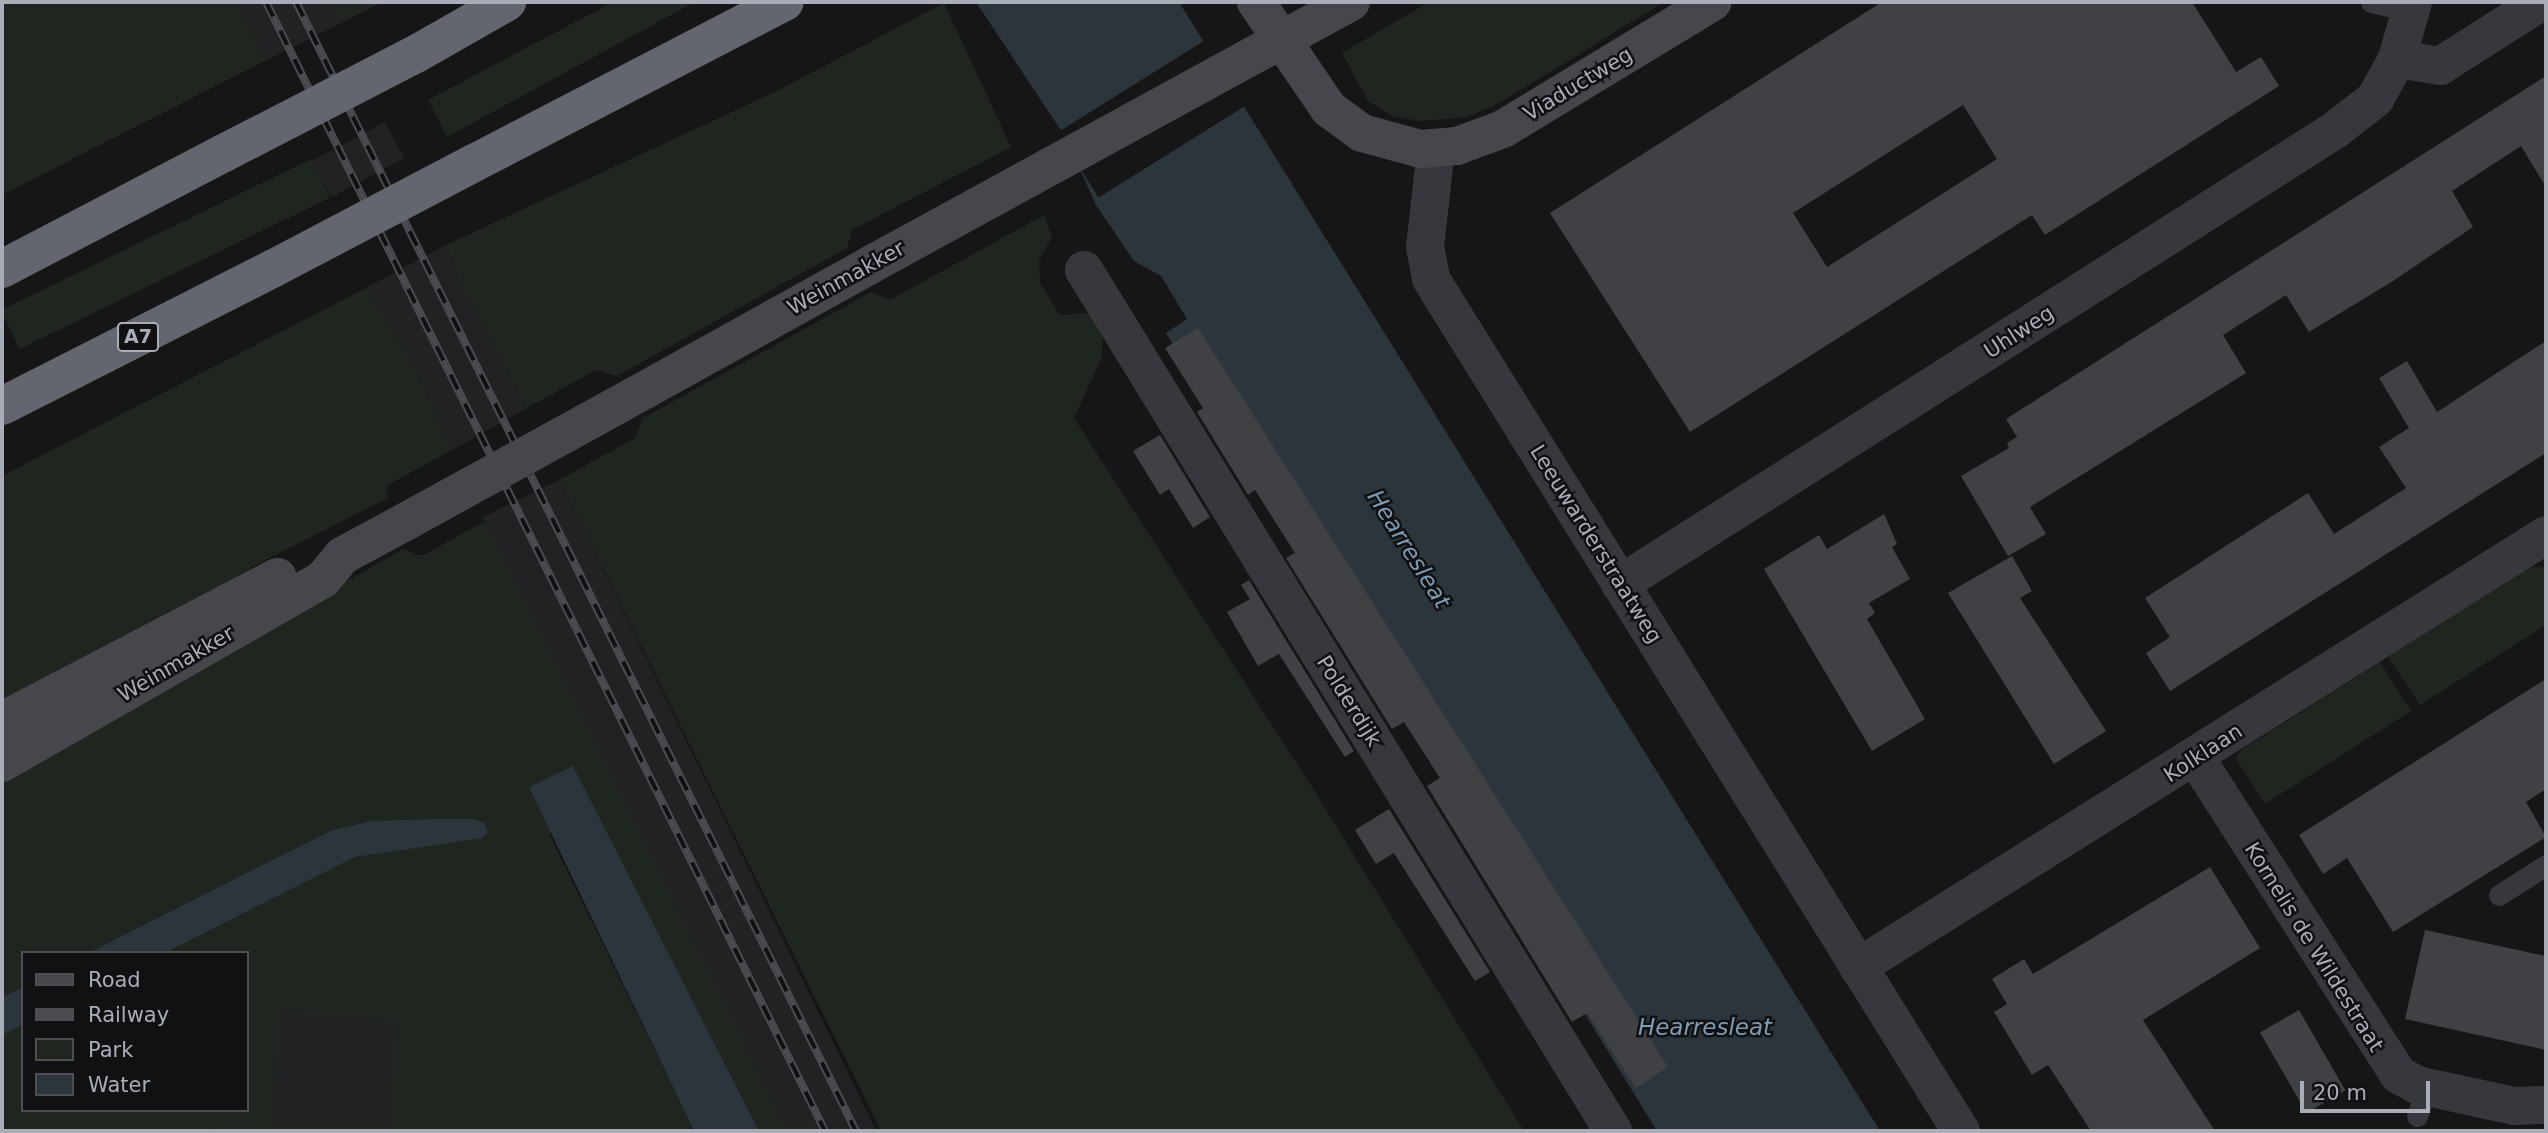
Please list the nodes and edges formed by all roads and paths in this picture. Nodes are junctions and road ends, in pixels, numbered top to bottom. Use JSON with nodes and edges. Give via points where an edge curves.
{"nodes":[{"id":1,"x":507,"y":2,"type":"edge"},
{"id":2,"x":785,"y":2,"type":"edge"},
{"id":3,"x":1256,"y":2,"type":"edge"},
{"id":4,"x":1351,"y":2,"type":"edge"},
{"id":5,"x":1713,"y":2,"type":"edge"},
{"id":6,"x":2371,"y":2,"type":"edge"},
{"id":7,"x":2542,"y":2,"type":"edge"},
{"id":8,"x":2412,"y":7,"type":"edge"},
{"id":9,"x":2397,"y":59,"type":"junction"},
{"id":10,"x":1436,"y":149,"type":"junction"},
{"id":11,"x":2,"y":269,"type":"edge"},
{"id":12,"x":1084,"y":270,"type":"dead end"},
{"id":13,"x":2,"y":406,"type":"edge"},
{"id":14,"x":2546,"y":535,"type":"edge"},
{"id":15,"x":342,"y":556,"type":"junction"},
{"id":16,"x":1620,"y":584,"type":"junction"},
{"id":17,"x":2,"y":722,"type":"edge"},
{"id":18,"x":2196,"y":758,"type":"junction"},
{"id":19,"x":2,"y":763,"type":"edge"},
{"id":20,"x":2546,"y":865,"type":"edge"},
{"id":21,"x":2499,"y":895,"type":"dead end"},
{"id":22,"x":1858,"y":967,"type":"junction"},
{"id":23,"x":2546,"y":1105,"type":"edge"},
{"id":24,"x":1613,"y":1131,"type":"edge"},
{"id":25,"x":1961,"y":1131,"type":"edge"}],
"edges":[{"from":1,"to":11,"type":"highway","bridge":true},
{"from":2,"to":13,"type":"highway","number":"A7","bridge":true},
{"from":3,"to":10,"type":"main road","via":[[1318,98],[1344,122],[1379,140]]},
{"from":4,"to":15,"type":"main road","name":"Weinmakker","bridge":true},
{"from":5,"to":10,"type":"main road","name":"Viaductweg","via":[[1503,129]]},
{"from":6,"to":8,"type":"lane"},
{"from":7,"to":9,"type":"street","via":[[2440,66]]},
{"from":8,"to":9,"type":"street","name":"Uhlweg"},
{"from":9,"to":16,"type":"street","name":"Uhlweg","via":[[2375,99],[2344,124]]},
{"from":10,"to":16,"type":"street","name":"Leeuwarderstraatweg","via":[[1425,239],[1427,269]]},
{"from":12,"to":24,"type":"street","name":"Polderdijk"},
{"from":14,"to":18,"type":"street","name":"Kolklaan"},
{"from":15,"to":17,"type":"main road","name":"Weinmakker","via":[[313,558]]},
{"from":15,"to":19,"type":"main road","name":"Weinmakker","via":[[323,579]]},
{"from":16,"to":22,"type":"street","name":"Leeuwarderstraatweg"},
{"from":18,"to":22,"type":"street","name":"Kolklaan"},
{"from":18,"to":23,"type":"street","name":"Kornelis de Wildestraat","via":[[2386,1061],[2422,1101]]},
{"from":20,"to":21,"type":"lane"},
{"from":22,"to":25,"type":"street","name":"Leeuwarderstraatweg"}]}
